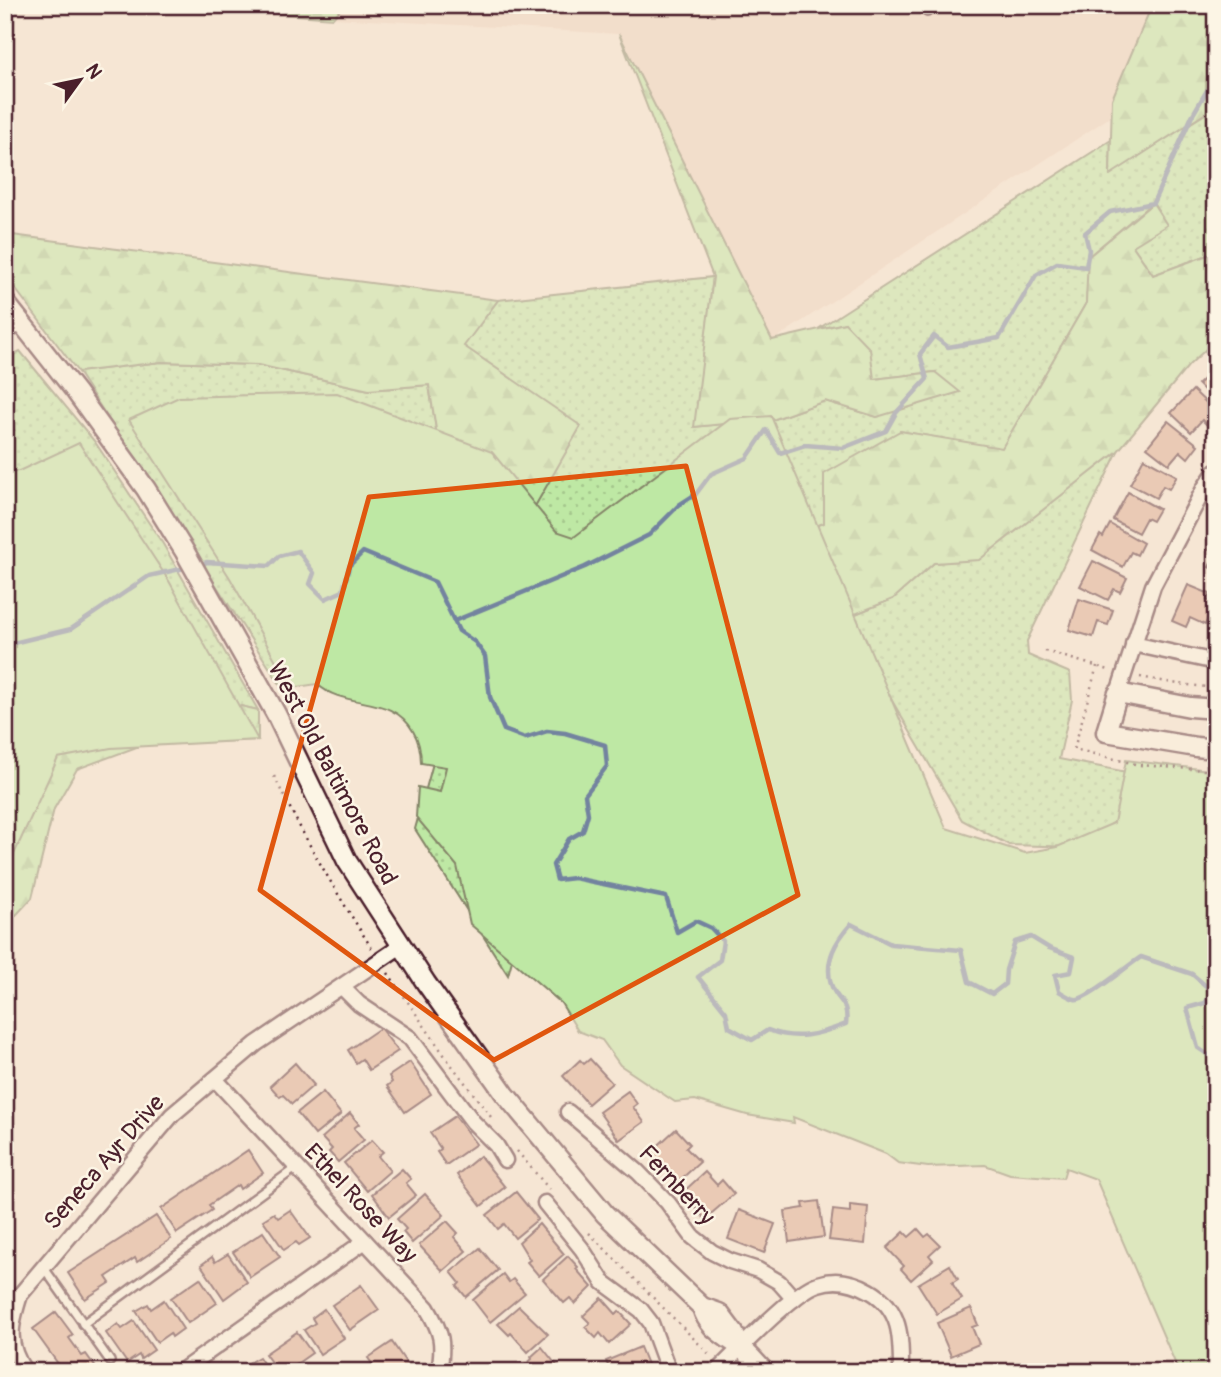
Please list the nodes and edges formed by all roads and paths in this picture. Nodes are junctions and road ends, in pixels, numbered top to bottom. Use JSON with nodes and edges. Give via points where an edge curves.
{"nodes":[{"id":1,"x":5,"y":302,"type":"edge"},
{"id":2,"x":25,"y":327,"type":"junction"},
{"id":3,"x":5,"y":334,"type":"edge"},
{"id":4,"x":1216,"y":471,"type":"edge"},
{"id":5,"x":1133,"y":644,"type":"junction"},
{"id":6,"x":1216,"y":662,"type":"edge"},
{"id":7,"x":1118,"y":693,"type":"junction"},
{"id":8,"x":1216,"y":709,"type":"edge"},
{"id":9,"x":1216,"y":748,"type":"edge"},
{"id":10,"x":401,"y":946,"type":"junction"},
{"id":11,"x":342,"y":987,"type":"junction"},
{"id":12,"x":215,"y":1079,"type":"junction"},
{"id":13,"x":569,"y":1112,"type":"dead end"},
{"id":14,"x":505,"y":1160,"type":"dead end"},
{"id":15,"x":297,"y":1167,"type":"junction"},
{"id":16,"x":545,"y":1203,"type":"dead end"},
{"id":17,"x":365,"y":1241,"type":"junction"},
{"id":18,"x":43,"y":1267,"type":"junction"},
{"id":19,"x":794,"y":1299,"type":"junction"},
{"id":20,"x":83,"y":1324,"type":"junction"},
{"id":21,"x":741,"y":1348,"type":"junction"},
{"id":22,"x":110,"y":1361,"type":"dead end"},
{"id":23,"x":25,"y":1372,"type":"edge"},
{"id":24,"x":180,"y":1372,"type":"edge"},
{"id":25,"x":439,"y":1372,"type":"edge"},
{"id":26,"x":669,"y":1372,"type":"edge"},
{"id":27,"x":716,"y":1372,"type":"edge"},
{"id":28,"x":765,"y":1372,"type":"edge"},
{"id":29,"x":901,"y":1372,"type":"edge"}],
"edges":[{"from":1,"to":2,"type":"street","name":"West Old Baltimore Road"},
{"from":2,"to":3,"type":"lane"},
{"from":2,"to":10,"type":"street","name":"West Old Baltimore Road","via":[[146,489],[203,581],[276,714],[348,861]]},
{"from":4,"to":5,"type":"street","via":[[1153,586]]},
{"from":5,"to":6,"type":"street"},
{"from":5,"to":7,"type":"street"},
{"from":7,"to":8,"type":"street"},
{"from":7,"to":9,"type":"street","via":[[1106,732]]},
{"from":10,"to":11,"type":"street","name":"Seneca Ayr Drive"},
{"from":10,"to":21,"type":"street","name":"West Old Baltimore Road","via":[[505,1094],[588,1194],[702,1307],[719,1312]]},
{"from":11,"to":12,"type":"street","name":"Seneca Ayr Drive","via":[[256,1044]]},
{"from":11,"to":14,"type":"street","via":[[410,1038]]},
{"from":12,"to":15,"type":"street","name":"Ethel Rose Way"},
{"from":12,"to":18,"type":"street","name":"Seneca Ayr Drive","via":[[172,1115]]},
{"from":13,"to":19,"type":"street","name":"Fernberry","via":[[638,1172],[693,1237],[712,1252],[779,1282]]},
{"from":15,"to":17,"type":"street","name":"Ethel Rose Way"},
{"from":15,"to":20,"type":"lane"},
{"from":16,"to":26,"type":"street","via":[[603,1282],[651,1323]]},
{"from":17,"to":24,"type":"street"},
{"from":17,"to":25,"type":"street","name":"Ethel Rose Way","via":[[427,1308],[439,1329]]},
{"from":18,"to":20,"type":"lane"},
{"from":18,"to":23,"type":"street","name":"Seneca Ayr Drive","via":[[20,1295],[10,1326],[15,1357]]},
{"from":19,"to":21,"type":"street"},
{"from":19,"to":29,"type":"street","via":[[817,1284],[837,1281],[852,1283],[883,1299],[901,1333]]},
{"from":20,"to":22,"type":"lane"},
{"from":21,"to":27,"type":"street"},
{"from":21,"to":28,"type":"street","name":"West Old Baltimore Road"}]}
